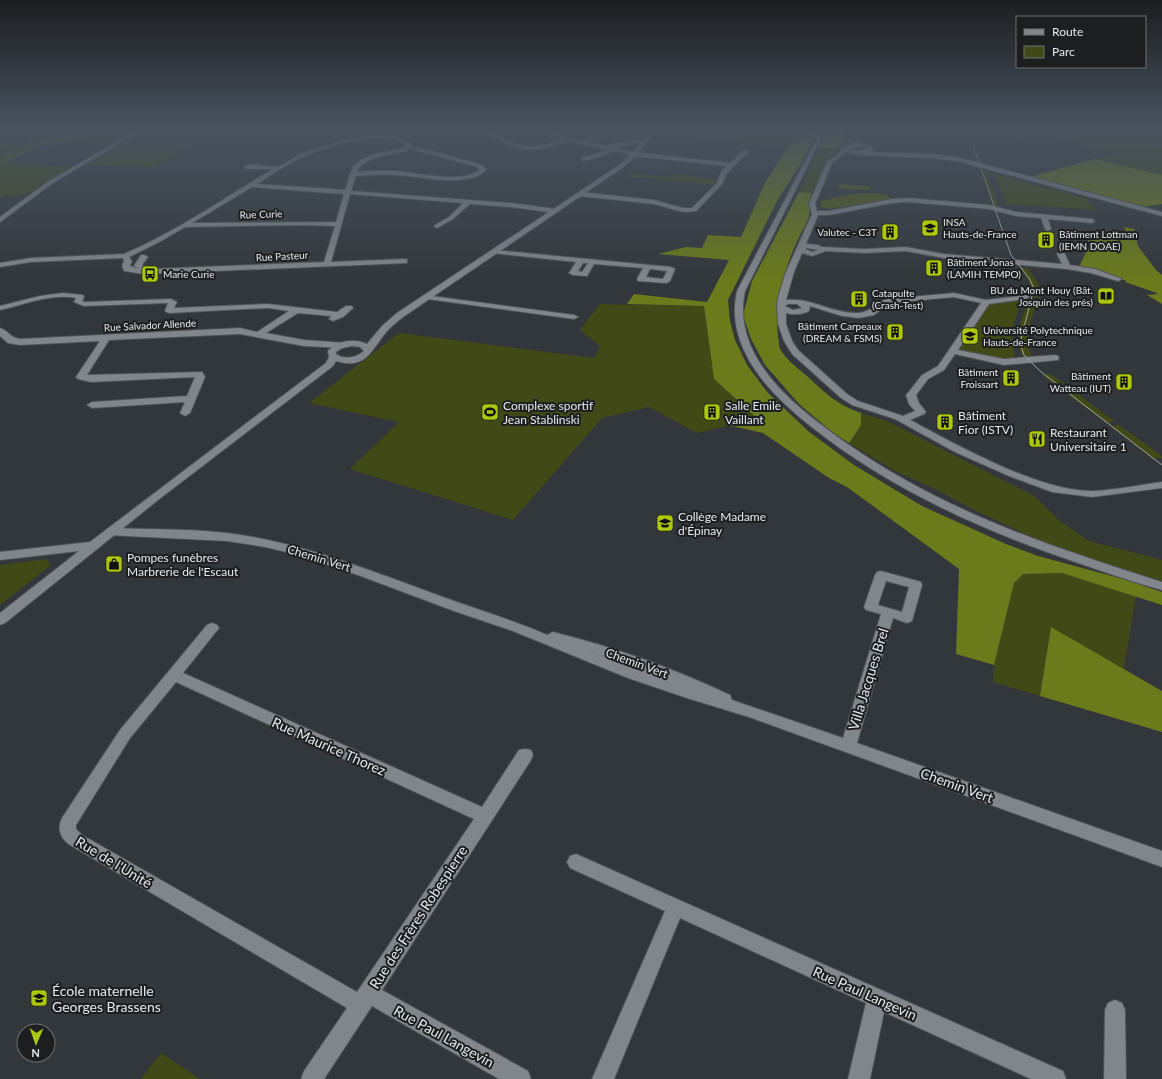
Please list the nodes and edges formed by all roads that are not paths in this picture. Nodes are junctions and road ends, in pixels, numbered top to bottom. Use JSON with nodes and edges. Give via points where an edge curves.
{"nodes":[{"id":1,"x":54,"y":181,"type":"edge"},
{"id":2,"x":258,"y":181,"type":"edge"},
{"id":3,"x":352,"y":181,"type":"edge"},
{"id":4,"x":599,"y":181,"type":"edge"},
{"id":5,"x":721,"y":181,"type":"edge"},
{"id":6,"x":797,"y":181,"type":"edge"},
{"id":7,"x":821,"y":181,"type":"edge"},
{"id":8,"x":1041,"y":181,"type":"edge"},
{"id":9,"x":252,"y":185,"type":"junction"},
{"id":10,"x":349,"y":193,"type":"junction"},
{"id":11,"x":580,"y":194,"type":"junction"},
{"id":12,"x":468,"y":202,"type":"junction"},
{"id":13,"x":558,"y":209,"type":"junction"},
{"id":14,"x":815,"y":213,"type":"junction"},
{"id":15,"x":1162,"y":214,"type":"edge"},
{"id":16,"x":1044,"y":217,"type":"junction"},
{"id":17,"x":0,"y":220,"type":"edge"},
{"id":18,"x":1092,"y":221,"type":"dead end"},
{"id":19,"x":339,"y":224,"type":"junction"},
{"id":20,"x":184,"y":225,"type":"junction"},
{"id":21,"x":437,"y":226,"type":"dead end"},
{"id":22,"x":1048,"y":229,"type":"dead end"},
{"id":23,"x":806,"y":236,"type":"junction"},
{"id":24,"x":159,"y":240,"type":"junction"},
{"id":25,"x":819,"y":248,"type":"junction"},
{"id":26,"x":801,"y":249,"type":"junction"},
{"id":27,"x":494,"y":252,"type":"junction"},
{"id":28,"x":134,"y":253,"type":"junction"},
{"id":29,"x":812,"y":254,"type":"junction"},
{"id":30,"x":1061,"y":254,"type":"dead end"},
{"id":31,"x":144,"y":256,"type":"junction"},
{"id":32,"x":126,"y":258,"type":"junction"},
{"id":33,"x":796,"y":259,"type":"junction"},
{"id":34,"x":581,"y":260,"type":"junction"},
{"id":35,"x":404,"y":261,"type":"dead end"},
{"id":36,"x":592,"y":262,"type":"junction"},
{"id":37,"x":327,"y":264,"type":"junction"},
{"id":38,"x":0,"y":265,"type":"edge"},
{"id":39,"x":647,"y":267,"type":"dead end"},
{"id":40,"x":1067,"y":267,"type":"junction"},
{"id":41,"x":160,"y":272,"type":"junction"},
{"id":42,"x":1118,"y":279,"type":"dead end"},
{"id":43,"x":784,"y":290,"type":"junction"},
{"id":44,"x":427,"y":297,"type":"junction"},
{"id":45,"x":1025,"y":297,"type":"dead end"},
{"id":46,"x":986,"y":302,"type":"junction"},
{"id":47,"x":800,"y":303,"type":"junction"},
{"id":48,"x":782,"y":306,"type":"junction"},
{"id":49,"x":0,"y":308,"type":"edge"},
{"id":50,"x":349,"y":308,"type":"dead end"},
{"id":51,"x":297,"y":310,"type":"junction"},
{"id":52,"x":799,"y":312,"type":"junction"},
{"id":53,"x":340,"y":315,"type":"junction"},
{"id":54,"x":574,"y":317,"type":"dead end"},
{"id":55,"x":331,"y":321,"type":"dead end"},
{"id":56,"x":391,"y":322,"type":"junction"},
{"id":57,"x":782,"y":324,"type":"junction"},
{"id":58,"x":0,"y":331,"type":"edge"},
{"id":59,"x":259,"y":334,"type":"junction"},
{"id":60,"x":106,"y":338,"type":"junction"},
{"id":61,"x":304,"y":343,"type":"junction"},
{"id":62,"x":348,"y":344,"type":"junction"},
{"id":63,"x":368,"y":349,"type":"junction"},
{"id":64,"x":953,"y":351,"type":"junction"},
{"id":65,"x":332,"y":356,"type":"junction"},
{"id":66,"x":1055,"y":358,"type":"dead end"},
{"id":67,"x":356,"y":359,"type":"junction"},
{"id":68,"x":296,"y":392,"type":"junction"},
{"id":69,"x":191,"y":399,"type":"junction"},
{"id":70,"x":92,"y":405,"type":"dead end"},
{"id":71,"x":185,"y":413,"type":"dead end"},
{"id":72,"x":903,"y":419,"type":"junction"},
{"id":73,"x":1162,"y":485,"type":"edge"},
{"id":74,"x":111,"y":532,"type":"junction"},
{"id":75,"x":93,"y":546,"type":"junction"},
{"id":76,"x":0,"y":556,"type":"edge"},
{"id":77,"x":1162,"y":586,"type":"edge"},
{"id":78,"x":888,"y":612,"type":"dead end"},
{"id":79,"x":0,"y":620,"type":"edge"},
{"id":80,"x":212,"y":628,"type":"dead end"},
{"id":81,"x":173,"y":675,"type":"junction"},
{"id":82,"x":848,"y":746,"type":"junction"},
{"id":83,"x":525,"y":755,"type":"dead end"},
{"id":84,"x":485,"y":816,"type":"junction"},
{"id":85,"x":1162,"y":859,"type":"edge"},
{"id":86,"x":576,"y":862,"type":"dead end"},
{"id":87,"x":676,"y":907,"type":"junction"},
{"id":88,"x":877,"y":998,"type":"junction"},
{"id":89,"x":364,"y":999,"type":"junction"},
{"id":90,"x":1116,"y":1010,"type":"dead end"},
{"id":91,"x":312,"y":1079,"type":"edge"},
{"id":92,"x":520,"y":1079,"type":"edge"},
{"id":93,"x":603,"y":1079,"type":"edge"},
{"id":94,"x":859,"y":1079,"type":"edge"},
{"id":95,"x":1055,"y":1079,"type":"edge"},
{"id":96,"x":1115,"y":1079,"type":"edge"}],
"edges":[{"from":1,"to":17,"type":"street"},
{"from":2,"to":9,"type":"street"},
{"from":3,"to":10,"type":"street"},
{"from":4,"to":11,"type":"street"},
{"from":5,"to":11,"type":"street","via":[[694,210],[654,202]]},
{"from":6,"to":77,"type":"street","via":[[745,282],[738,306],[743,338],[752,357],[764,376],[782,396],[807,419],[867,462],[943,504],[1010,534]]},
{"from":7,"to":14,"type":"street","via":[[812,202]]},
{"from":8,"to":15,"type":"street"},
{"from":9,"to":10,"type":"street"},
{"from":9,"to":20,"type":"street"},
{"from":10,"to":12,"type":"street"},
{"from":10,"to":19,"type":"street"},
{"from":11,"to":13,"type":"street"},
{"from":12,"to":13,"type":"street"},
{"from":12,"to":21,"type":"street","via":[[451,218]]},
{"from":13,"to":27,"type":"street"},
{"from":14,"to":16,"type":"street","via":[[908,200],[989,207],[1014,214]]},
{"from":14,"to":23,"type":"street"},
{"from":16,"to":18,"type":"street"},
{"from":16,"to":22,"type":"street"},
{"from":19,"to":20,"type":"street","name":"Rue Curie","via":[[299,222]]},
{"from":19,"to":37,"type":"street"},
{"from":20,"to":24,"type":"street"},
{"from":23,"to":25,"type":"street","via":[[809,242]]},
{"from":23,"to":26,"type":"street"},
{"from":24,"to":28,"type":"street"},
{"from":24,"to":31,"type":"street"},
{"from":25,"to":26,"type":"street","via":[[807,246]]},
{"from":25,"to":29,"type":"street","via":[[821,252]]},
{"from":25,"to":40,"type":"street","via":[[865,251],[906,249],[944,256]]},
{"from":26,"to":29,"type":"street"},
{"from":26,"to":33,"type":"street"},
{"from":27,"to":34,"type":"street"},
{"from":27,"to":44,"type":"street"},
{"from":28,"to":31,"type":"street","via":[[141,253]]},
{"from":28,"to":32,"type":"street"},
{"from":29,"to":33,"type":"street"},
{"from":30,"to":40,"type":"street"},
{"from":31,"to":32,"type":"street","via":[[137,259]]},
{"from":31,"to":41,"type":"street","name":"Rue Pasteur","via":[[138,267]]},
{"from":32,"to":38,"type":"street","via":[[31,260]]},
{"from":32,"to":41,"type":"street","name":"Rue Pasteur","via":[[126,266],[130,270]]},
{"from":33,"to":43,"type":"street"},
{"from":34,"to":36,"type":"street"},
{"from":34,"to":36,"type":"street","via":[[573,273],[584,274]]},
{"from":35,"to":37,"type":"street","name":"Rue Pasteur"},
{"from":36,"to":39,"type":"street"},
{"from":37,"to":41,"type":"street","name":"Rue Pasteur"},
{"from":40,"to":42,"type":"street"},
{"from":43,"to":47,"type":"street","via":[[789,297]]},
{"from":43,"to":48,"type":"street"},
{"from":44,"to":54,"type":"street"},
{"from":44,"to":56,"type":"street"},
{"from":45,"to":46,"type":"street"},
{"from":46,"to":47,"type":"street","via":[[954,295],[888,301],[871,314],[845,315],[814,304]]},
{"from":46,"to":64,"type":"street"},
{"from":47,"to":48,"type":"street","via":[[787,302]]},
{"from":47,"to":52,"type":"street","via":[[807,308]]},
{"from":48,"to":52,"type":"street","via":[[790,312]]},
{"from":48,"to":57,"type":"street"},
{"from":49,"to":51,"type":"street","via":[[38,298],[74,295],[80,297],[78,302],[84,304],[174,302],[168,313],[268,306]]},
{"from":50,"to":53,"type":"street"},
{"from":51,"to":53,"type":"street"},
{"from":51,"to":59,"type":"street"},
{"from":52,"to":57,"type":"street"},
{"from":53,"to":55,"type":"street"},
{"from":56,"to":62,"type":"street","via":[[365,339]]},
{"from":56,"to":63,"type":"street"},
{"from":57,"to":72,"type":"street","via":[[795,352],[844,396],[861,405]]},
{"from":58,"to":60,"type":"street","name":"Rue Salvador Allende","via":[[11,340],[20,342]]},
{"from":59,"to":60,"type":"street","name":"Rue Salvador Allende","via":[[235,331]]},
{"from":59,"to":61,"type":"street","name":"Rue Salvador Allende"},
{"from":60,"to":69,"type":"street","via":[[81,375],[82,378],[199,374]]},
{"from":61,"to":62,"type":"street"},
{"from":61,"to":65,"type":"street","via":[[323,349]]},
{"from":62,"to":63,"type":"street","via":[[363,345]]},
{"from":62,"to":65,"type":"street","via":[[334,349]]},
{"from":63,"to":67,"type":"street","via":[[366,354]]},
{"from":64,"to":66,"type":"street","via":[[1004,362]]},
{"from":64,"to":72,"type":"street","via":[[941,368],[925,377],[911,395],[921,412]]},
{"from":65,"to":67,"type":"street","via":[[344,360]]},
{"from":65,"to":68,"type":"street","via":[[329,365]]},
{"from":67,"to":68,"type":"street"},
{"from":68,"to":74,"type":"street"},
{"from":69,"to":70,"type":"street"},
{"from":69,"to":71,"type":"street"},
{"from":72,"to":73,"type":"street","via":[[970,455],[1056,490],[1092,494]]},
{"from":74,"to":75,"type":"street"},
{"from":74,"to":82,"type":"street","name":"Chemin Vert","via":[[231,537],[322,558],[517,627],[571,651],[699,697],[752,712]]},
{"from":75,"to":76,"type":"street"},
{"from":75,"to":79,"type":"street"},
{"from":78,"to":82,"type":"street","name":"Villa Jacques Brel"},
{"from":80,"to":81,"type":"street","name":"Rue de l'Unité"},
{"from":81,"to":84,"type":"street","name":"Rue Maurice Thorez"},
{"from":81,"to":89,"type":"street","name":"Rue de l'Unité","via":[[120,741],[68,822],[68,833],[76,840]]},
{"from":82,"to":85,"type":"street","name":"Chemin Vert"},
{"from":83,"to":84,"type":"street","name":"Rue des Frères Robespierre"},
{"from":84,"to":89,"type":"street","name":"Rue des Frères Robespierre"},
{"from":86,"to":87,"type":"street","name":"Rue Paul Langevin"},
{"from":87,"to":88,"type":"street","name":"Rue Paul Langevin"},
{"from":87,"to":93,"type":"street"},
{"from":88,"to":94,"type":"street"},
{"from":88,"to":95,"type":"street","name":"Rue Paul Langevin"},
{"from":89,"to":91,"type":"street","name":"Rue des Frères Robespierre"},
{"from":89,"to":92,"type":"street","name":"Rue Paul Langevin"},
{"from":90,"to":96,"type":"street"}]}
